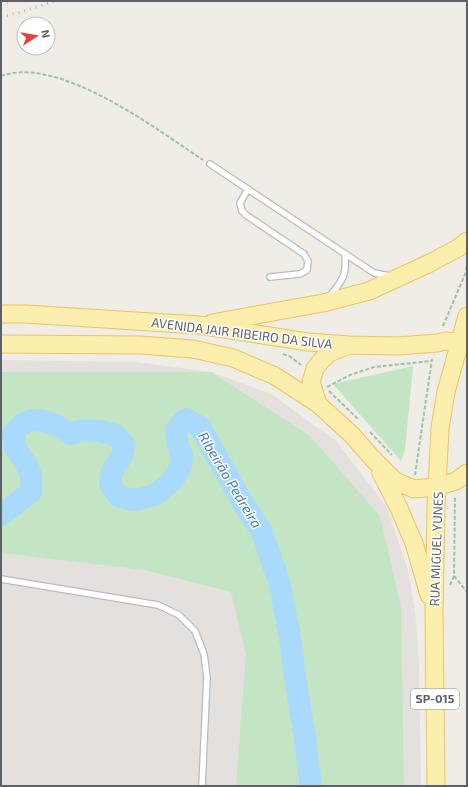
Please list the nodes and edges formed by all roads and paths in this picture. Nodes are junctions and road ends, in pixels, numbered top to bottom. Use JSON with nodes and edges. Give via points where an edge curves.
{"nodes":[{"id":1,"x":1,"y":76,"type":"edge"},
{"id":2,"x":207,"y":163,"type":"joint"},
{"id":3,"x":248,"y":189,"type":"junction"},
{"id":4,"x":467,"y":241,"type":"edge"},
{"id":5,"x":345,"y":254,"type":"junction"},
{"id":6,"x":467,"y":262,"type":"edge"},
{"id":7,"x":406,"y":275,"type":"junction"},
{"id":8,"x":270,"y":277,"type":"dead end"},
{"id":9,"x":323,"y":303,"type":"junction"},
{"id":10,"x":1,"y":314,"type":"edge"},
{"id":11,"x":467,"y":316,"type":"edge"},
{"id":12,"x":198,"y":325,"type":"junction"},
{"id":13,"x":442,"y":330,"type":"dead end"},
{"id":14,"x":1,"y":344,"type":"edge"},
{"id":15,"x":463,"y":344,"type":"edge"},
{"id":16,"x":349,"y":345,"type":"junction"},
{"id":17,"x":318,"y":404,"type":"junction"},
{"id":18,"x":361,"y":422,"type":"dead end"},
{"id":19,"x":366,"y":428,"type":"dead end"},
{"id":20,"x":392,"y":456,"type":"dead end"},
{"id":21,"x":373,"y":459,"type":"junction"},
{"id":22,"x":411,"y":473,"type":"dead end"},
{"id":23,"x":467,"y":473,"type":"edge"},
{"id":24,"x":437,"y":487,"type":"junction"},
{"id":25,"x":454,"y":506,"type":"dead end"},
{"id":26,"x":1,"y":579,"type":"edge"},
{"id":27,"x":467,"y":592,"type":"edge"},
{"id":28,"x":434,"y":612,"type":"junction"},
{"id":29,"x":202,"y":786,"type":"edge"},
{"id":30,"x":436,"y":786,"type":"edge"}],
"edges":[{"from":1,"to":2,"type":"path","via":[[20,72],[37,73],[97,93],[130,111]]},
{"from":2,"to":3,"type":"lane"},
{"from":3,"to":5,"type":"lane"},
{"from":3,"to":8,"type":"lane","via":[[240,203],[242,211],[304,254],[308,261],[307,270],[300,274]]},
{"from":4,"to":7,"type":"main road"},
{"from":5,"to":7,"type":"lane","via":[[374,273],[389,276]]},
{"from":5,"to":9,"type":"lane","via":[[345,275]]},
{"from":6,"to":13,"type":"path","via":[[466,272]]},
{"from":7,"to":9,"type":"main road","via":[[369,291]]},
{"from":9,"to":12,"type":"main road"},
{"from":10,"to":12,"type":"main road","name":"AVENIDA JAIR RIBEIRO DA SILVA"},
{"from":11,"to":15,"type":"main road","name":"RUA MIGUEL YUNES","number":"SP-015"},
{"from":12,"to":16,"type":"main road","name":"AVENIDA JAIR RIBEIRO DA SILVA","via":[[308,342]]},
{"from":14,"to":17,"type":"main road","name":"AVENIDA JAIR RIBEIRO DA SILVA","via":[[140,345],[193,349],[233,358],[275,376]]},
{"from":15,"to":16,"type":"main road","name":"AVENIDA JAIR RIBEIRO DA SILVA","via":[[446,341],[398,346]]},
{"from":15,"to":24,"type":"main road","name":"RUA MIGUEL YUNES","number":"SP-015","via":[[446,392],[440,428]]},
{"from":16,"to":17,"type":"main road","via":[[329,353],[315,370],[311,382]]},
{"from":17,"to":21,"type":"main road","name":"AVENIDA JAIR RIBEIRO DA SILVA","via":[[352,435]]},
{"from":18,"to":22,"type":"path","via":[[326,387],[374,367],[431,361],[415,476]]},
{"from":19,"to":20,"type":"path"},
{"from":21,"to":24,"type":"main road","name":"AVENIDA JAIR RIBEIRO DA SILVA","via":[[395,481],[414,489]]},
{"from":21,"to":28,"type":"main road","via":[[414,543]]},
{"from":23,"to":24,"type":"main road","name":"AVENIDA JAIR RIBEIRO DA SILVA","via":[[456,481]]},
{"from":24,"to":28,"type":"main road","name":"RUA MIGUEL YUNES","number":"SP-015"},
{"from":25,"to":27,"type":"path","via":[[454,576]]},
{"from":26,"to":29,"type":"lane","via":[[158,605],[179,615],[195,631],[204,654],[207,677]]},
{"from":28,"to":30,"type":"main road","name":"RUA MIGUEL YUNES","number":"SP-015"}]}
